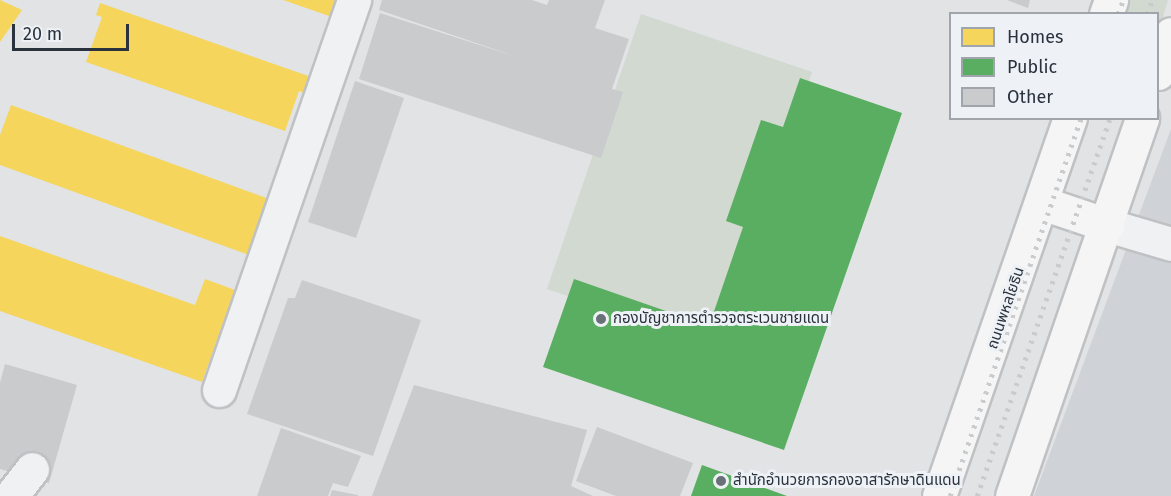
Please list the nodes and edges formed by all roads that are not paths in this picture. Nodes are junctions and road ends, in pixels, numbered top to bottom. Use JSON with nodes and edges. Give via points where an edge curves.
{"nodes":[{"id":1,"x":354,"y":0,"type":"edge"},
{"id":2,"x":1171,"y":34,"type":"edge"},
{"id":3,"x":1159,"y":70,"type":"edge"},
{"id":4,"x":1069,"y":120,"type":"edge"},
{"id":5,"x":1141,"y":120,"type":"edge"},
{"id":6,"x":1042,"y":202,"type":"junction"},
{"id":7,"x":1107,"y":225,"type":"junction"},
{"id":8,"x":1171,"y":244,"type":"edge"},
{"id":9,"x":219,"y":390,"type":"dead end"},
{"id":10,"x":32,"y":469,"type":"dead end"},
{"id":11,"x":11,"y":496,"type":"edge"},
{"id":12,"x":939,"y":496,"type":"edge"},
{"id":13,"x":1012,"y":496,"type":"edge"}],
"edges":[{"from":1,"to":9,"type":"street"},
{"from":2,"to":3,"type":"main road"},
{"from":4,"to":6,"type":"main road","name":"ถนนพหลโยธิน"},
{"from":5,"to":7,"type":"main road"},
{"from":6,"to":7,"type":"main road"},
{"from":6,"to":12,"type":"main road","name":"ถนนพหลโยธิน"},
{"from":7,"to":8,"type":"street"},
{"from":7,"to":13,"type":"main road"},
{"from":10,"to":11,"type":"street"}]}
